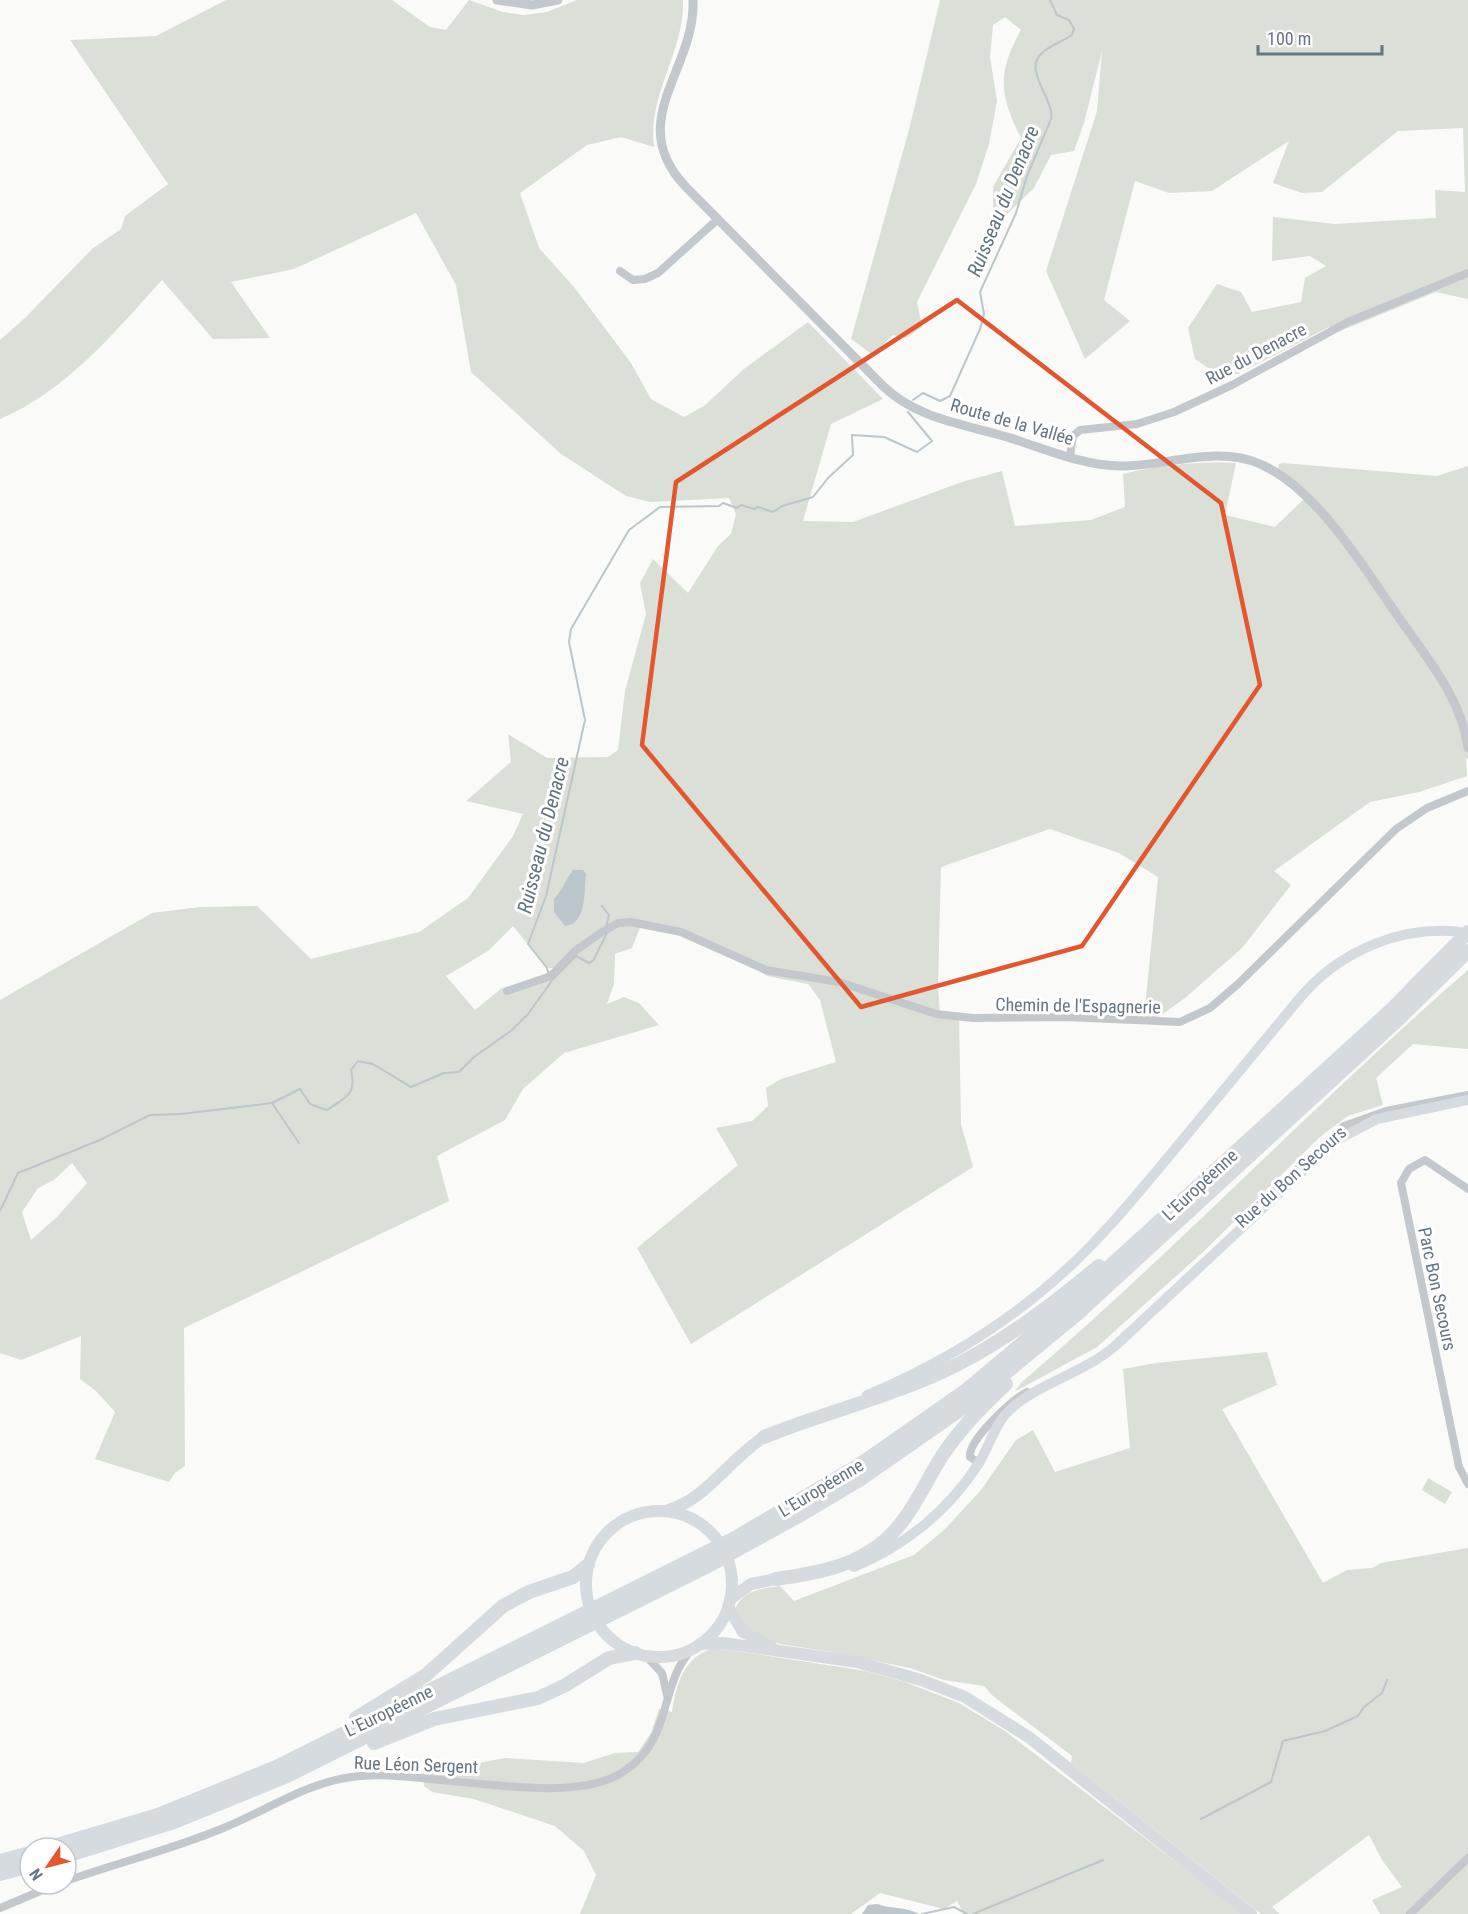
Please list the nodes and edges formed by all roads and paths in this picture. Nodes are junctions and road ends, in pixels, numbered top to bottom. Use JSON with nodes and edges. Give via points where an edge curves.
{"nodes":[{"id":1,"x":497,"y":0,"type":"edge"},
{"id":2,"x":558,"y":0,"type":"edge"},
{"id":3,"x":693,"y":0,"type":"edge"},
{"id":4,"x":718,"y":219,"type":"junction"},
{"id":5,"x":620,"y":271,"type":"dead end"},
{"id":6,"x":1468,"y":273,"type":"edge"},
{"id":7,"x":1070,"y":456,"type":"junction"},
{"id":8,"x":1468,"y":748,"type":"edge"},
{"id":9,"x":1468,"y":791,"type":"edge"},
{"id":10,"x":1468,"y":933,"type":"edge"},
{"id":11,"x":1468,"y":951,"type":"edge"},
{"id":12,"x":507,"y":991,"type":"dead end"},
{"id":13,"x":1468,"y":1095,"type":"edge"},
{"id":14,"x":1468,"y":1100,"type":"edge"},
{"id":15,"x":1226,"y":1161,"type":"junction"},
{"id":16,"x":1468,"y":1189,"type":"edge"},
{"id":17,"x":1224,"y":1242,"type":"junction"},
{"id":18,"x":1181,"y":1282,"type":"junction"},
{"id":19,"x":1037,"y":1348,"type":"junction"},
{"id":20,"x":764,"y":1437,"type":"junction"},
{"id":21,"x":979,"y":1462,"type":"junction"},
{"id":22,"x":1468,"y":1484,"type":"edge"},
{"id":23,"x":665,"y":1510,"type":"junction"},
{"id":24,"x":762,"y":1530,"type":"junction"},
{"id":25,"x":588,"y":1565,"type":"junction"},
{"id":26,"x":776,"y":1579,"type":"junction"},
{"id":27,"x":729,"y":1603,"type":"junction"},
{"id":28,"x":559,"y":1634,"type":"junction"},
{"id":29,"x":696,"y":1646,"type":"junction"},
{"id":30,"x":790,"y":1652,"type":"junction"},
{"id":31,"x":640,"y":1654,"type":"junction"},
{"id":32,"x":667,"y":1702,"type":"junction"},
{"id":33,"x":316,"y":1748,"type":"junction"},
{"id":34,"x":242,"y":1796,"type":"junction"},
{"id":35,"x":78,"y":1839,"type":"edge"},
{"id":36,"x":78,"y":1852,"type":"edge"},
{"id":37,"x":18,"y":1856,"type":"edge"},
{"id":38,"x":1468,"y":1858,"type":"edge"},
{"id":39,"x":0,"y":1861,"type":"edge"},
{"id":40,"x":18,"y":1869,"type":"edge"},
{"id":41,"x":0,"y":1874,"type":"edge"},
{"id":42,"x":78,"y":1877,"type":"edge"},
{"id":43,"x":28,"y":1896,"type":"edge"},
{"id":44,"x":0,"y":1908,"type":"edge"},
{"id":45,"x":1251,"y":1914,"type":"edge"},
{"id":46,"x":1410,"y":1914,"type":"edge"}],
"edges":[{"from":1,"to":2,"type":"street","via":[[532,4]]},
{"from":3,"to":4,"type":"street","name":"Route de la Vallée","via":[[687,34],[662,111],[660,138],[670,168]]},
{"from":4,"to":5,"type":"street","via":[[654,276],[633,280]]},
{"from":4,"to":7,"type":"street","name":"Route de la Vallée","via":[[901,402],[931,416]]},
{"from":6,"to":7,"type":"street","name":"Rue du Denacre","via":[[1348,322],[1174,412],[1137,424],[1080,430],[1073,436]]},
{"from":7,"to":8,"type":"street","name":"Route de la Vallée","via":[[1123,466],[1231,457],[1254,461],[1274,472],[1326,517],[1363,566],[1450,694],[1462,720]]},
{"from":9,"to":12,"type":"street","name":"Chemin de l'Espagnerie","via":[[1428,808],[1396,829],[1238,984],[1210,1008],[1180,1022],[936,1014],[839,982],[766,970],[674,930],[631,922],[602,932],[575,951],[547,979]]},
{"from":10,"to":15,"type":"highway","name":"L'Européenne","via":[[1392,1009]]},
{"from":10,"to":20,"type":"main road","via":[[1438,931],[1400,936],[1346,958],[1317,979],[1109,1227],[1064,1271],[1015,1311],[957,1350],[900,1380],[801,1418]]},
{"from":11,"to":19,"type":"highway","name":"L'Européenne","via":[[1380,1037]]},
{"from":13,"to":17,"type":"street","name":"Rue du Bon Secours","via":[[1381,1112],[1344,1125]]},
{"from":14,"to":17,"type":"main road","name":"Rue du Bon Secours","via":[[1377,1119],[1339,1139]]},
{"from":15,"to":20,"type":"highway","via":[[1061,1297],[995,1343],[922,1380]]},
{"from":15,"to":24,"type":"highway","name":"L'Européenne","via":[[1064,1308],[965,1391]]},
{"from":16,"to":22,"type":"street","name":"Parc Bon Secours","via":[[1425,1160],[1409,1169],[1401,1183],[1459,1467]]},
{"from":17,"to":18,"type":"main road","name":"Rue du Bon Secours"},
{"from":18,"to":21,"type":"main road","name":"Rue du Bon Secours","via":[[1104,1356],[1018,1403],[1001,1421]]},
{"from":18,"to":21,"type":"street","name":"Rue du Bon Secours","via":[[1097,1354],[1010,1402],[971,1448],[970,1457]]},
{"from":19,"to":24,"type":"highway","name":"L'Européenne","via":[[914,1443],[840,1492]]},
{"from":19,"to":26,"type":"highway","via":[[1030,1363],[983,1406],[952,1442],[907,1517],[885,1540],[860,1557],[835,1567]]},
{"from":20,"to":23,"type":"main road","via":[[737,1456],[695,1498]]},
{"from":21,"to":26,"type":"main road","via":[[930,1520],[887,1551],[827,1575]]},
{"from":23,"to":25,"type":"main road","via":[[638,1513],[615,1525],[600,1540]]},
{"from":23,"to":27,"type":"main road","via":[[692,1518],[718,1540],[731,1571]]},
{"from":24,"to":28,"type":"highway","name":"L'Européenne"},
{"from":25,"to":31,"type":"main road","via":[[586,1593],[596,1620],[614,1642]]},
{"from":25,"to":33,"type":"highway","via":[[573,1578],[529,1592],[497,1610],[426,1675],[330,1733]]},
{"from":26,"to":27,"type":"main road","via":[[752,1584]]},
{"from":27,"to":29,"type":"main road","via":[[718,1626]]},
{"from":27,"to":30,"type":"main road","via":[[737,1625],[748,1636]]},
{"from":28,"to":33,"type":"highway","name":"L'Européenne"},
{"from":28,"to":34,"type":"highway","name":"L'Européenne"},
{"from":29,"to":30,"type":"main road","via":[[718,1642]]},
{"from":29,"to":31,"type":"main road","via":[[671,1656]]},
{"from":29,"to":32,"type":"street","name":"Rue Léon Sergent","via":[[679,1667]]},
{"from":30,"to":45,"type":"main road","via":[[892,1671],[944,1688],[987,1709],[1038,1744]]},
{"from":31,"to":32,"type":"street","via":[[662,1673]]},
{"from":31,"to":34,"type":"highway","via":[[609,1658],[538,1698],[427,1721]]},
{"from":32,"to":42,"type":"street","name":"Rue Léon Sergent","via":[[661,1727],[644,1755],[625,1771],[598,1784],[563,1789],[417,1776],[349,1777],[306,1789],[198,1838]]},
{"from":33,"to":35,"type":"highway","name":"L'Européenne","via":[[179,1808]]},
{"from":34,"to":36,"type":"highway","name":"L'Européenne","via":[[167,1825]]},
{"from":37,"to":39,"type":"highway"},
{"from":38,"to":46,"type":"street"},
{"from":40,"to":41,"type":"highway"},
{"from":43,"to":44,"type":"street"}]}
